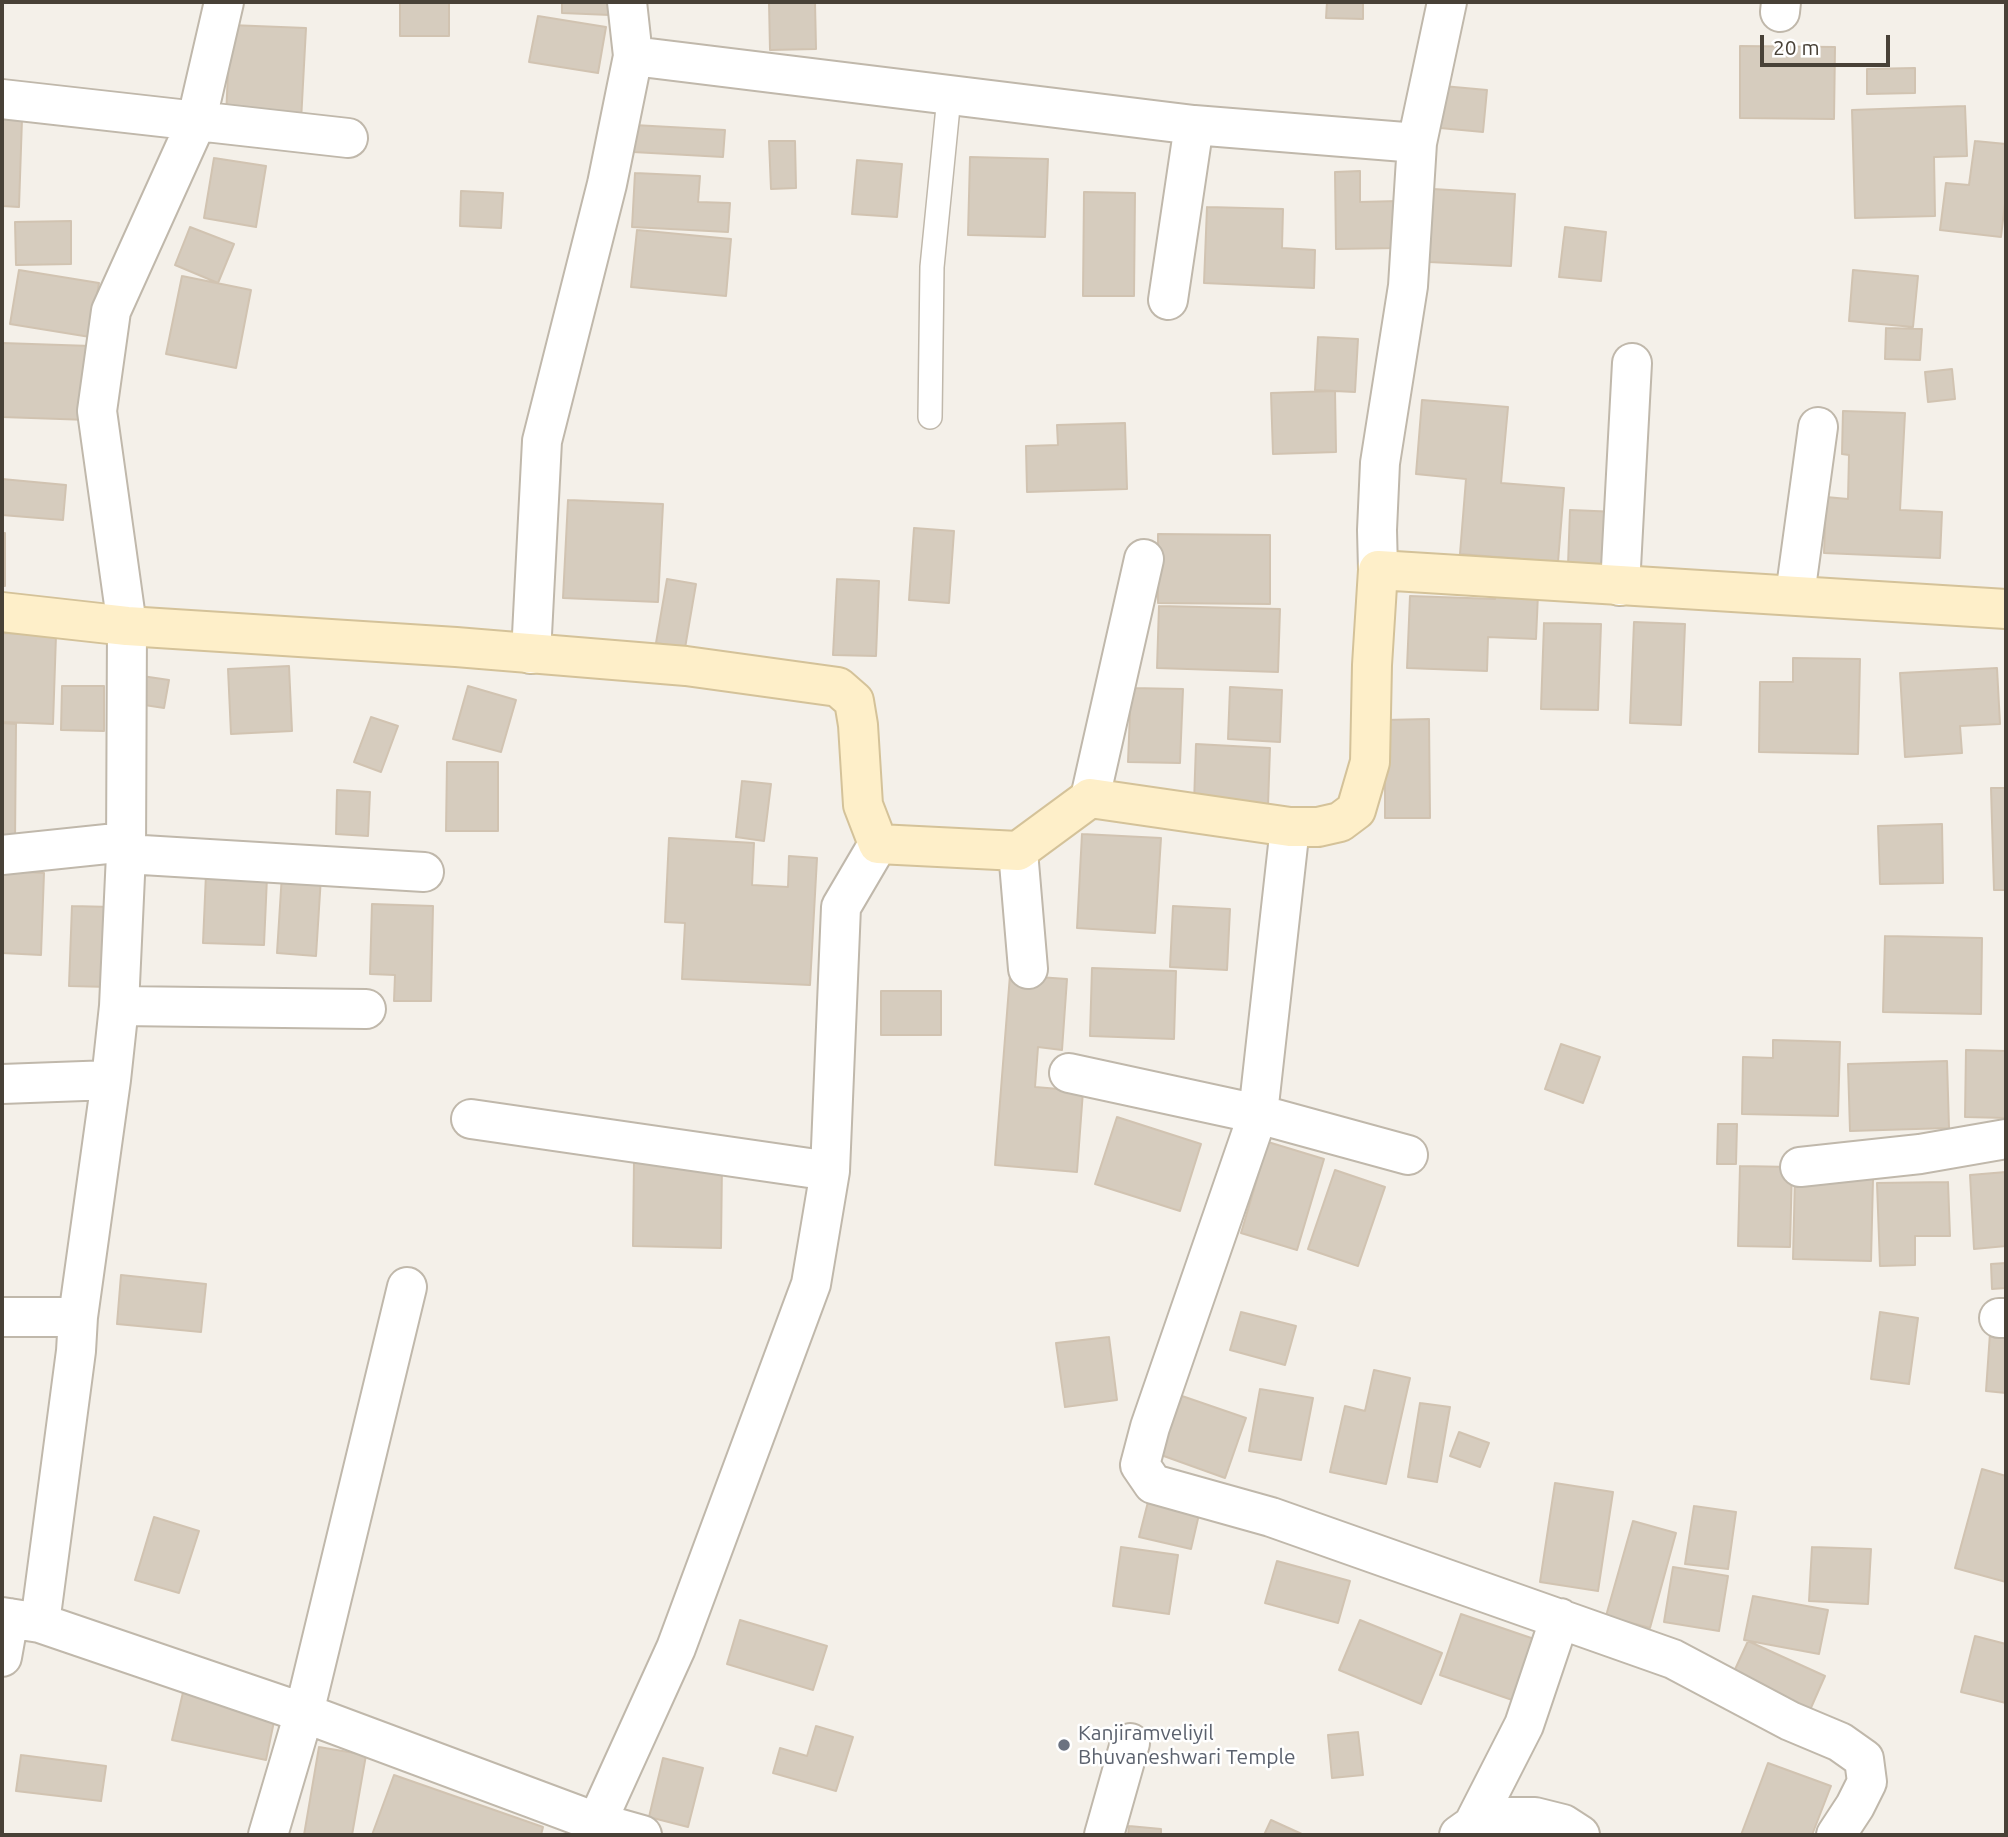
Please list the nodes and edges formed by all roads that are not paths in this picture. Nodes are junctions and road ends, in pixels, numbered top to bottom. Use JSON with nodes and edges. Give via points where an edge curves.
{"nodes":[{"id":1,"x":224,"y":2,"type":"edge"},
{"id":2,"x":627,"y":2,"type":"edge"},
{"id":3,"x":1447,"y":2,"type":"edge"},
{"id":4,"x":633,"y":57,"type":"junction"},
{"id":5,"x":949,"y":97,"type":"junction"},
{"id":6,"x":2,"y":99,"type":"edge"},
{"id":7,"x":196,"y":122,"type":"junction"},
{"id":8,"x":1194,"y":125,"type":"junction"},
{"id":9,"x":348,"y":138,"type":"dead end"},
{"id":10,"x":1417,"y":143,"type":"junction"},
{"id":11,"x":1168,"y":300,"type":"dead end"},
{"id":12,"x":1632,"y":363,"type":"dead end"},
{"id":13,"x":930,"y":417,"type":"dead end"},
{"id":14,"x":1818,"y":427,"type":"dead end"},
{"id":15,"x":1144,"y":559,"type":"dead end"},
{"id":16,"x":1378,"y":570,"type":"junction"},
{"id":17,"x":1620,"y":586,"type":"junction"},
{"id":18,"x":1795,"y":595,"type":"junction"},
{"id":19,"x":2006,"y":608,"type":"edge"},
{"id":20,"x":2,"y":612,"type":"edge"},
{"id":21,"x":127,"y":626,"type":"junction"},
{"id":22,"x":531,"y":654,"type":"junction"},
{"id":23,"x":1090,"y":798,"type":"junction"},
{"id":24,"x":1290,"y":827,"type":"junction"},
{"id":25,"x":878,"y":844,"type":"junction"},
{"id":26,"x":126,"y":848,"type":"junction"},
{"id":27,"x":1018,"y":851,"type":"junction"},
{"id":28,"x":2,"y":855,"type":"edge"},
{"id":29,"x":424,"y":872,"type":"dead end"},
{"id":30,"x":1028,"y":969,"type":"dead end"},
{"id":31,"x":118,"y":1006,"type":"junction"},
{"id":32,"x":366,"y":1009,"type":"dead end"},
{"id":33,"x":1069,"y":1073,"type":"dead end"},
{"id":34,"x":111,"y":1080,"type":"junction"},
{"id":35,"x":2,"y":1084,"type":"edge"},
{"id":36,"x":1258,"y":1114,"type":"junction"},
{"id":37,"x":471,"y":1119,"type":"dead end"},
{"id":38,"x":2006,"y":1139,"type":"edge"},
{"id":39,"x":1408,"y":1155,"type":"dead end"},
{"id":40,"x":1800,"y":1167,"type":"dead end"},
{"id":41,"x":830,"y":1171,"type":"junction"},
{"id":42,"x":407,"y":1287,"type":"dead end"},
{"id":43,"x":2,"y":1317,"type":"edge"},
{"id":44,"x":78,"y":1317,"type":"junction"},
{"id":45,"x":1560,"y":1618,"type":"junction"},
{"id":46,"x":17,"y":1619,"type":"edge"},
{"id":47,"x":2,"y":1657,"type":"edge"},
{"id":48,"x":304,"y":1713,"type":"junction"},
{"id":49,"x":1130,"y":1743,"type":"dead end"},
{"id":50,"x":593,"y":1828,"type":"edge"},
{"id":51,"x":1466,"y":1830,"type":"edge"},
{"id":52,"x":268,"y":1835,"type":"edge"},
{"id":53,"x":642,"y":1835,"type":"edge"},
{"id":54,"x":1104,"y":1835,"type":"edge"},
{"id":55,"x":1580,"y":1835,"type":"edge"},
{"id":56,"x":1836,"y":1835,"type":"edge"}],
"edges":[{"from":1,"to":7,"type":"street"},
{"from":2,"to":4,"type":"street"},
{"from":3,"to":10,"type":"street"},
{"from":4,"to":5,"type":"street"},
{"from":4,"to":22,"type":"street","via":[[607,184],[542,441]]},
{"from":5,"to":8,"type":"street"},
{"from":5,"to":13,"type":"lane","via":[[932,267]]},
{"from":6,"to":7,"type":"street"},
{"from":7,"to":9,"type":"street"},
{"from":7,"to":21,"type":"street","via":[[111,311],[97,411]]},
{"from":8,"to":10,"type":"street"},
{"from":8,"to":11,"type":"street"},
{"from":10,"to":16,"type":"street","via":[[1408,286],[1380,463]]},
{"from":12,"to":17,"type":"street"},
{"from":14,"to":18,"type":"street"},
{"from":15,"to":23,"type":"street"},
{"from":16,"to":17,"type":"street"},
{"from":16,"to":24,"type":"street","via":[[1370,762],[1356,810],[1340,822]]},
{"from":17,"to":18,"type":"street"},
{"from":18,"to":19,"type":"street"},
{"from":20,"to":21,"type":"street"},
{"from":21,"to":22,"type":"street"},
{"from":21,"to":26,"type":"street"},
{"from":22,"to":25,"type":"street","via":[[686,666],[838,687],[854,701],[863,805]]},
{"from":23,"to":24,"type":"street"},
{"from":23,"to":27,"type":"street"},
{"from":24,"to":36,"type":"street"},
{"from":25,"to":27,"type":"street"},
{"from":25,"to":41,"type":"street","via":[[841,907]]},
{"from":26,"to":28,"type":"street"},
{"from":26,"to":29,"type":"street"},
{"from":26,"to":31,"type":"street"},
{"from":27,"to":30,"type":"street"},
{"from":31,"to":32,"type":"street"},
{"from":31,"to":34,"type":"street"},
{"from":33,"to":36,"type":"street"},
{"from":34,"to":35,"type":"street"},
{"from":34,"to":44,"type":"street"},
{"from":36,"to":39,"type":"street"},
{"from":36,"to":45,"type":"street","via":[[1140,1465],[1153,1484],[1271,1517]]},
{"from":37,"to":41,"type":"street"},
{"from":38,"to":40,"type":"street"},
{"from":41,"to":50,"type":"street","via":[[811,1284],[676,1648]]},
{"from":42,"to":48,"type":"street"},
{"from":43,"to":44,"type":"street"},
{"from":44,"to":46,"type":"street","via":[[76,1351]]},
{"from":45,"to":51,"type":"street","via":[[1524,1725]]},
{"from":45,"to":56,"type":"street","via":[[1672,1659],[1840,1742],[1864,1759],[1867,1782]]},
{"from":46,"to":47,"type":"street"},
{"from":46,"to":48,"type":"street"},
{"from":48,"to":50,"type":"street"},
{"from":48,"to":52,"type":"street"},
{"from":49,"to":54,"type":"street"},
{"from":50,"to":53,"type":"street"},
{"from":51,"to":55,"type":"street","via":[[1504,1816],[1535,1816],[1563,1824]]}]}
